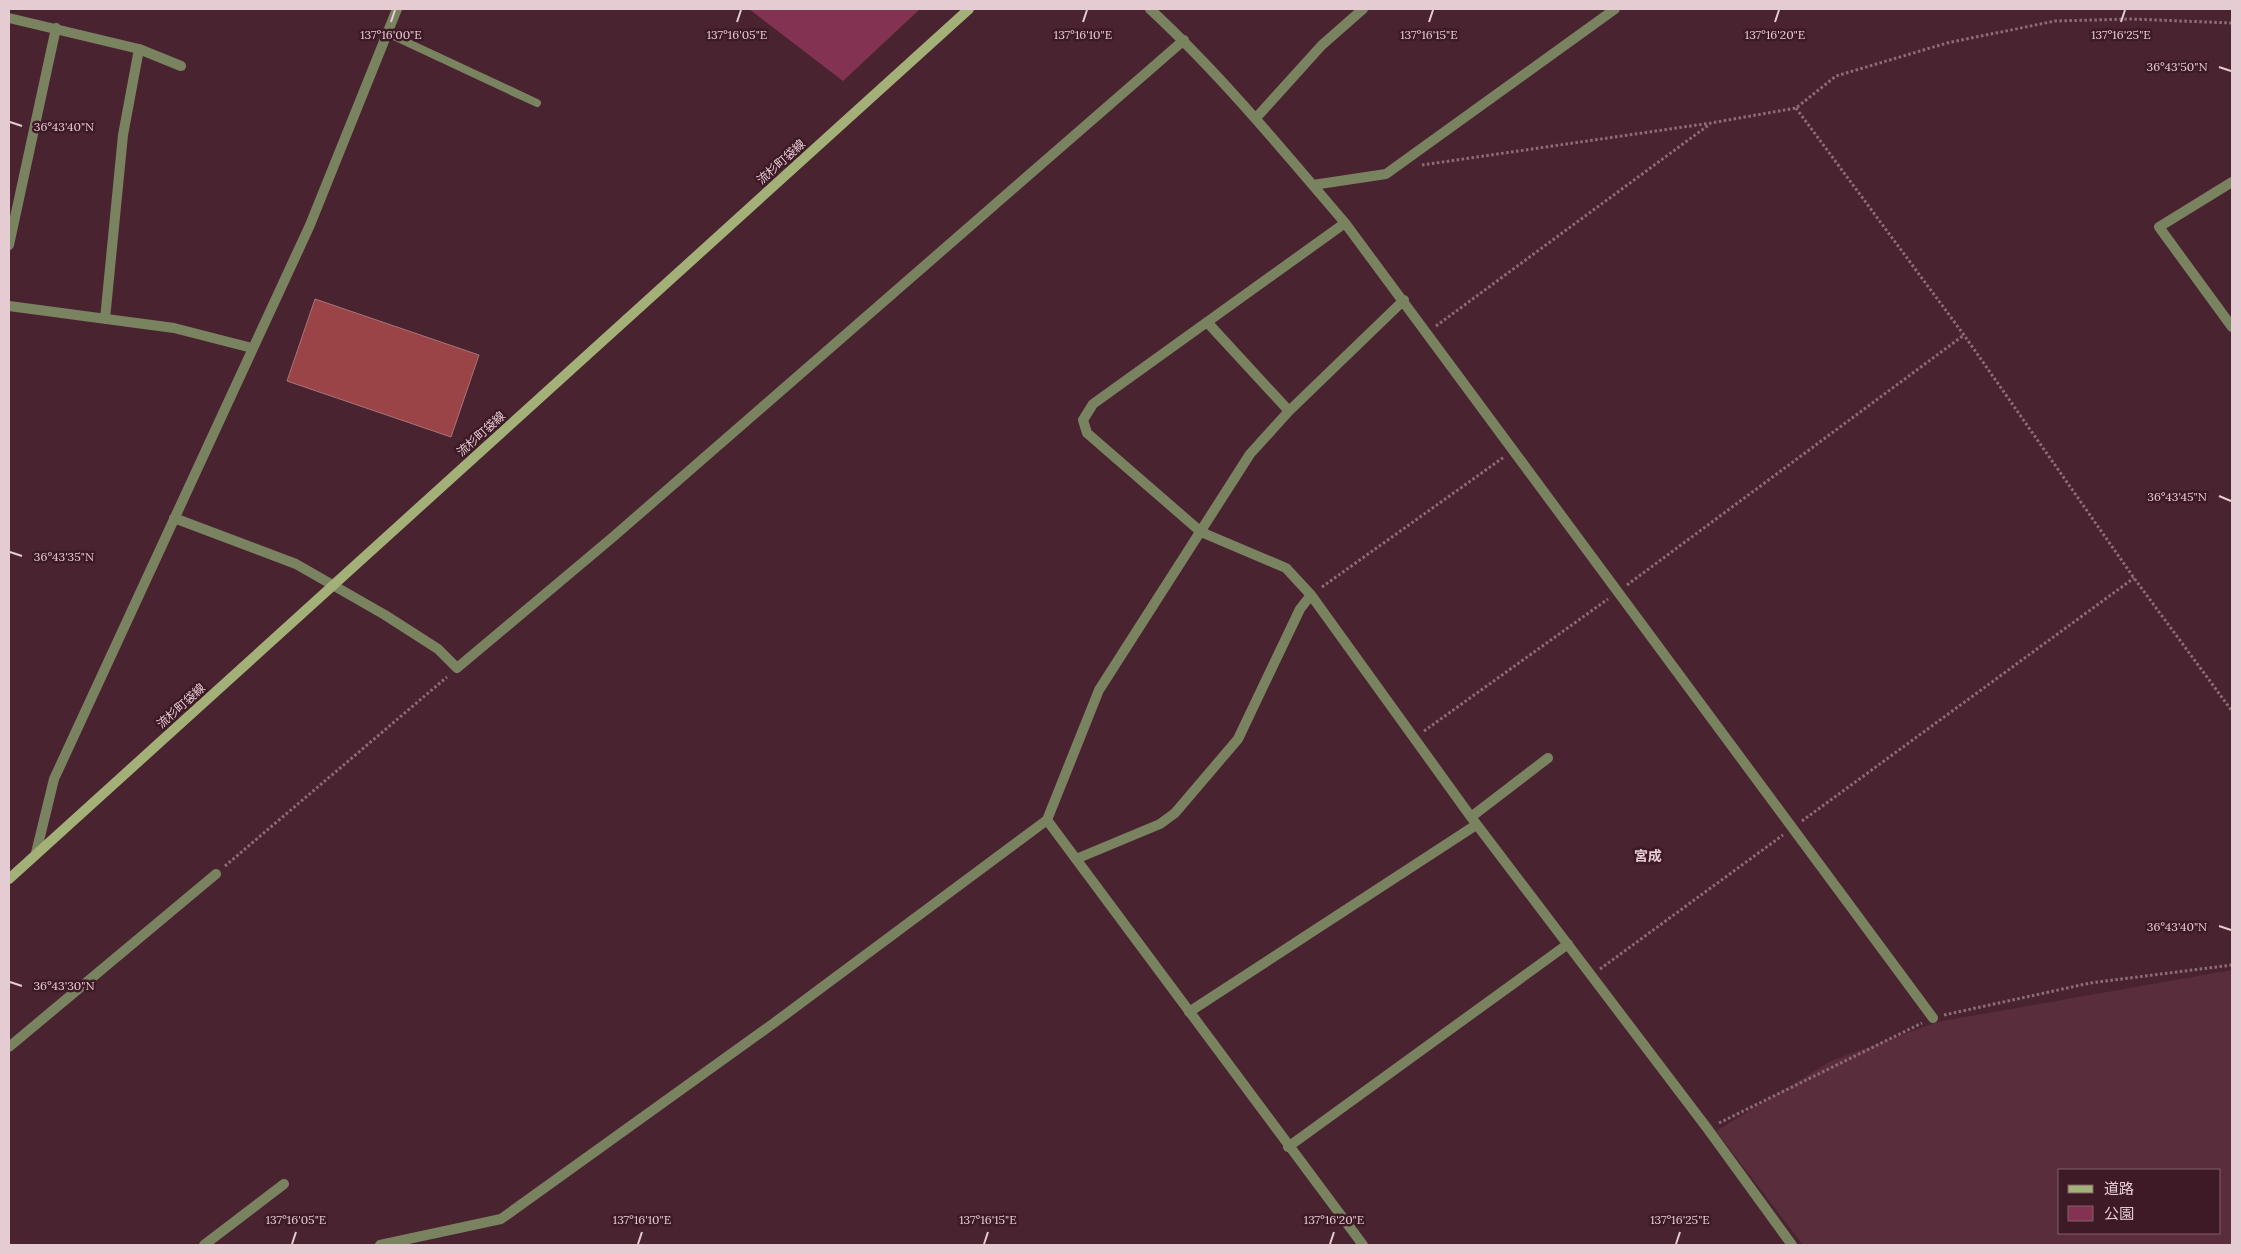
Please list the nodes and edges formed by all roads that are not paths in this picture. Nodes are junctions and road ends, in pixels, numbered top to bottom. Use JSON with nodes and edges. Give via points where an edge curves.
{"nodes":[{"id":1,"x":397,"y":9,"type":"edge"},
{"id":2,"x":969,"y":9,"type":"edge"},
{"id":3,"x":1150,"y":9,"type":"edge"},
{"id":4,"x":1363,"y":9,"type":"edge"},
{"id":5,"x":1615,"y":9,"type":"edge"},
{"id":6,"x":9,"y":18,"type":"edge"},
{"id":7,"x":56,"y":28,"type":"junction"},
{"id":8,"x":387,"y":33,"type":"junction"},
{"id":9,"x":1184,"y":40,"type":"junction"},
{"id":10,"x":139,"y":49,"type":"junction"},
{"id":11,"x":181,"y":66,"type":"dead end"},
{"id":12,"x":537,"y":103,"type":"dead end"},
{"id":13,"x":1256,"y":118,"type":"junction"},
{"id":14,"x":2232,"y":182,"type":"edge"},
{"id":15,"x":1313,"y":185,"type":"junction"},
{"id":16,"x":12,"y":209,"type":"edge"},
{"id":17,"x":1345,"y":223,"type":"junction"},
{"id":18,"x":9,"y":245,"type":"edge"},
{"id":19,"x":1404,"y":300,"type":"junction"},
{"id":20,"x":9,"y":306,"type":"edge"},
{"id":21,"x":104,"y":319,"type":"junction"},
{"id":22,"x":1207,"y":322,"type":"junction"},
{"id":23,"x":2232,"y":327,"type":"edge"},
{"id":24,"x":252,"y":348,"type":"junction"},
{"id":25,"x":1289,"y":411,"type":"junction"},
{"id":26,"x":174,"y":518,"type":"junction"},
{"id":27,"x":1201,"y":532,"type":"junction"},
{"id":28,"x":334,"y":585,"type":"junction"},
{"id":29,"x":1311,"y":595,"type":"junction"},
{"id":30,"x":1548,"y":758,"type":"dead end"},
{"id":31,"x":1047,"y":820,"type":"junction"},
{"id":32,"x":1473,"y":821,"type":"junction"},
{"id":33,"x":36,"y":853,"type":"junction"},
{"id":34,"x":1076,"y":858,"type":"junction"},
{"id":35,"x":216,"y":874,"type":"road end"},
{"id":36,"x":9,"y":878,"type":"edge"},
{"id":37,"x":1568,"y":944,"type":"junction"},
{"id":38,"x":1189,"y":1012,"type":"junction"},
{"id":39,"x":1933,"y":1018,"type":"road end"},
{"id":40,"x":9,"y":1047,"type":"edge"},
{"id":41,"x":1288,"y":1146,"type":"junction"},
{"id":42,"x":284,"y":1184,"type":"dead end"},
{"id":43,"x":204,"y":1245,"type":"edge"},
{"id":44,"x":380,"y":1245,"type":"edge"},
{"id":45,"x":1363,"y":1245,"type":"edge"},
{"id":46,"x":1792,"y":1245,"type":"edge"}],
"edges":[{"from":1,"to":8,"type":"street"},
{"from":2,"to":28,"type":"main road","name":"流杉町袋線"},
{"from":3,"to":9,"type":"street"},
{"from":4,"to":13,"type":"street","via":[[1322,44]]},
{"from":5,"to":15,"type":"street","via":[[1386,174]]},
{"from":6,"to":7,"type":"street"},
{"from":7,"to":10,"type":"street"},
{"from":7,"to":16,"type":"street"},
{"from":8,"to":12,"type":"lane"},
{"from":8,"to":24,"type":"street","via":[[310,225]]},
{"from":9,"to":13,"type":"street"},
{"from":9,"to":28,"type":"street","via":[[613,537],[457,668],[438,648]]},
{"from":10,"to":11,"type":"street"},
{"from":10,"to":21,"type":"street","via":[[124,135]]},
{"from":13,"to":15,"type":"street"},
{"from":14,"to":23,"type":"street","via":[[2159,226]]},
{"from":15,"to":17,"type":"street"},
{"from":16,"to":18,"type":"street"},
{"from":17,"to":19,"type":"street"},
{"from":17,"to":22,"type":"street"},
{"from":19,"to":25,"type":"street"},
{"from":19,"to":39,"type":"street"},
{"from":20,"to":21,"type":"street"},
{"from":21,"to":24,"type":"street","via":[[174,328]]},
{"from":22,"to":25,"type":"street"},
{"from":22,"to":27,"type":"street","via":[[1093,404],[1083,420],[1087,433]]},
{"from":24,"to":26,"type":"street"},
{"from":25,"to":27,"type":"street","via":[[1250,454]]},
{"from":26,"to":28,"type":"street","via":[[296,564]]},
{"from":26,"to":33,"type":"street","via":[[54,779]]},
{"from":27,"to":29,"type":"street","via":[[1286,568]]},
{"from":27,"to":31,"type":"street","via":[[1099,690]]},
{"from":28,"to":33,"type":"main road","name":"流杉町袋線"},
{"from":29,"to":32,"type":"street"},
{"from":29,"to":34,"type":"street","via":[[1300,609],[1238,739],[1175,813],[1160,824]]},
{"from":30,"to":32,"type":"street"},
{"from":31,"to":34,"type":"street"},
{"from":31,"to":44,"type":"street","via":[[774,1023],[501,1218]]},
{"from":32,"to":37,"type":"street"},
{"from":32,"to":38,"type":"street"},
{"from":33,"to":36,"type":"main road","name":"流杉町袋線"},
{"from":34,"to":38,"type":"street"},
{"from":35,"to":40,"type":"street"},
{"from":37,"to":41,"type":"street"},
{"from":37,"to":46,"type":"street"},
{"from":38,"to":41,"type":"street"},
{"from":41,"to":45,"type":"street"},
{"from":42,"to":43,"type":"street"}]}
